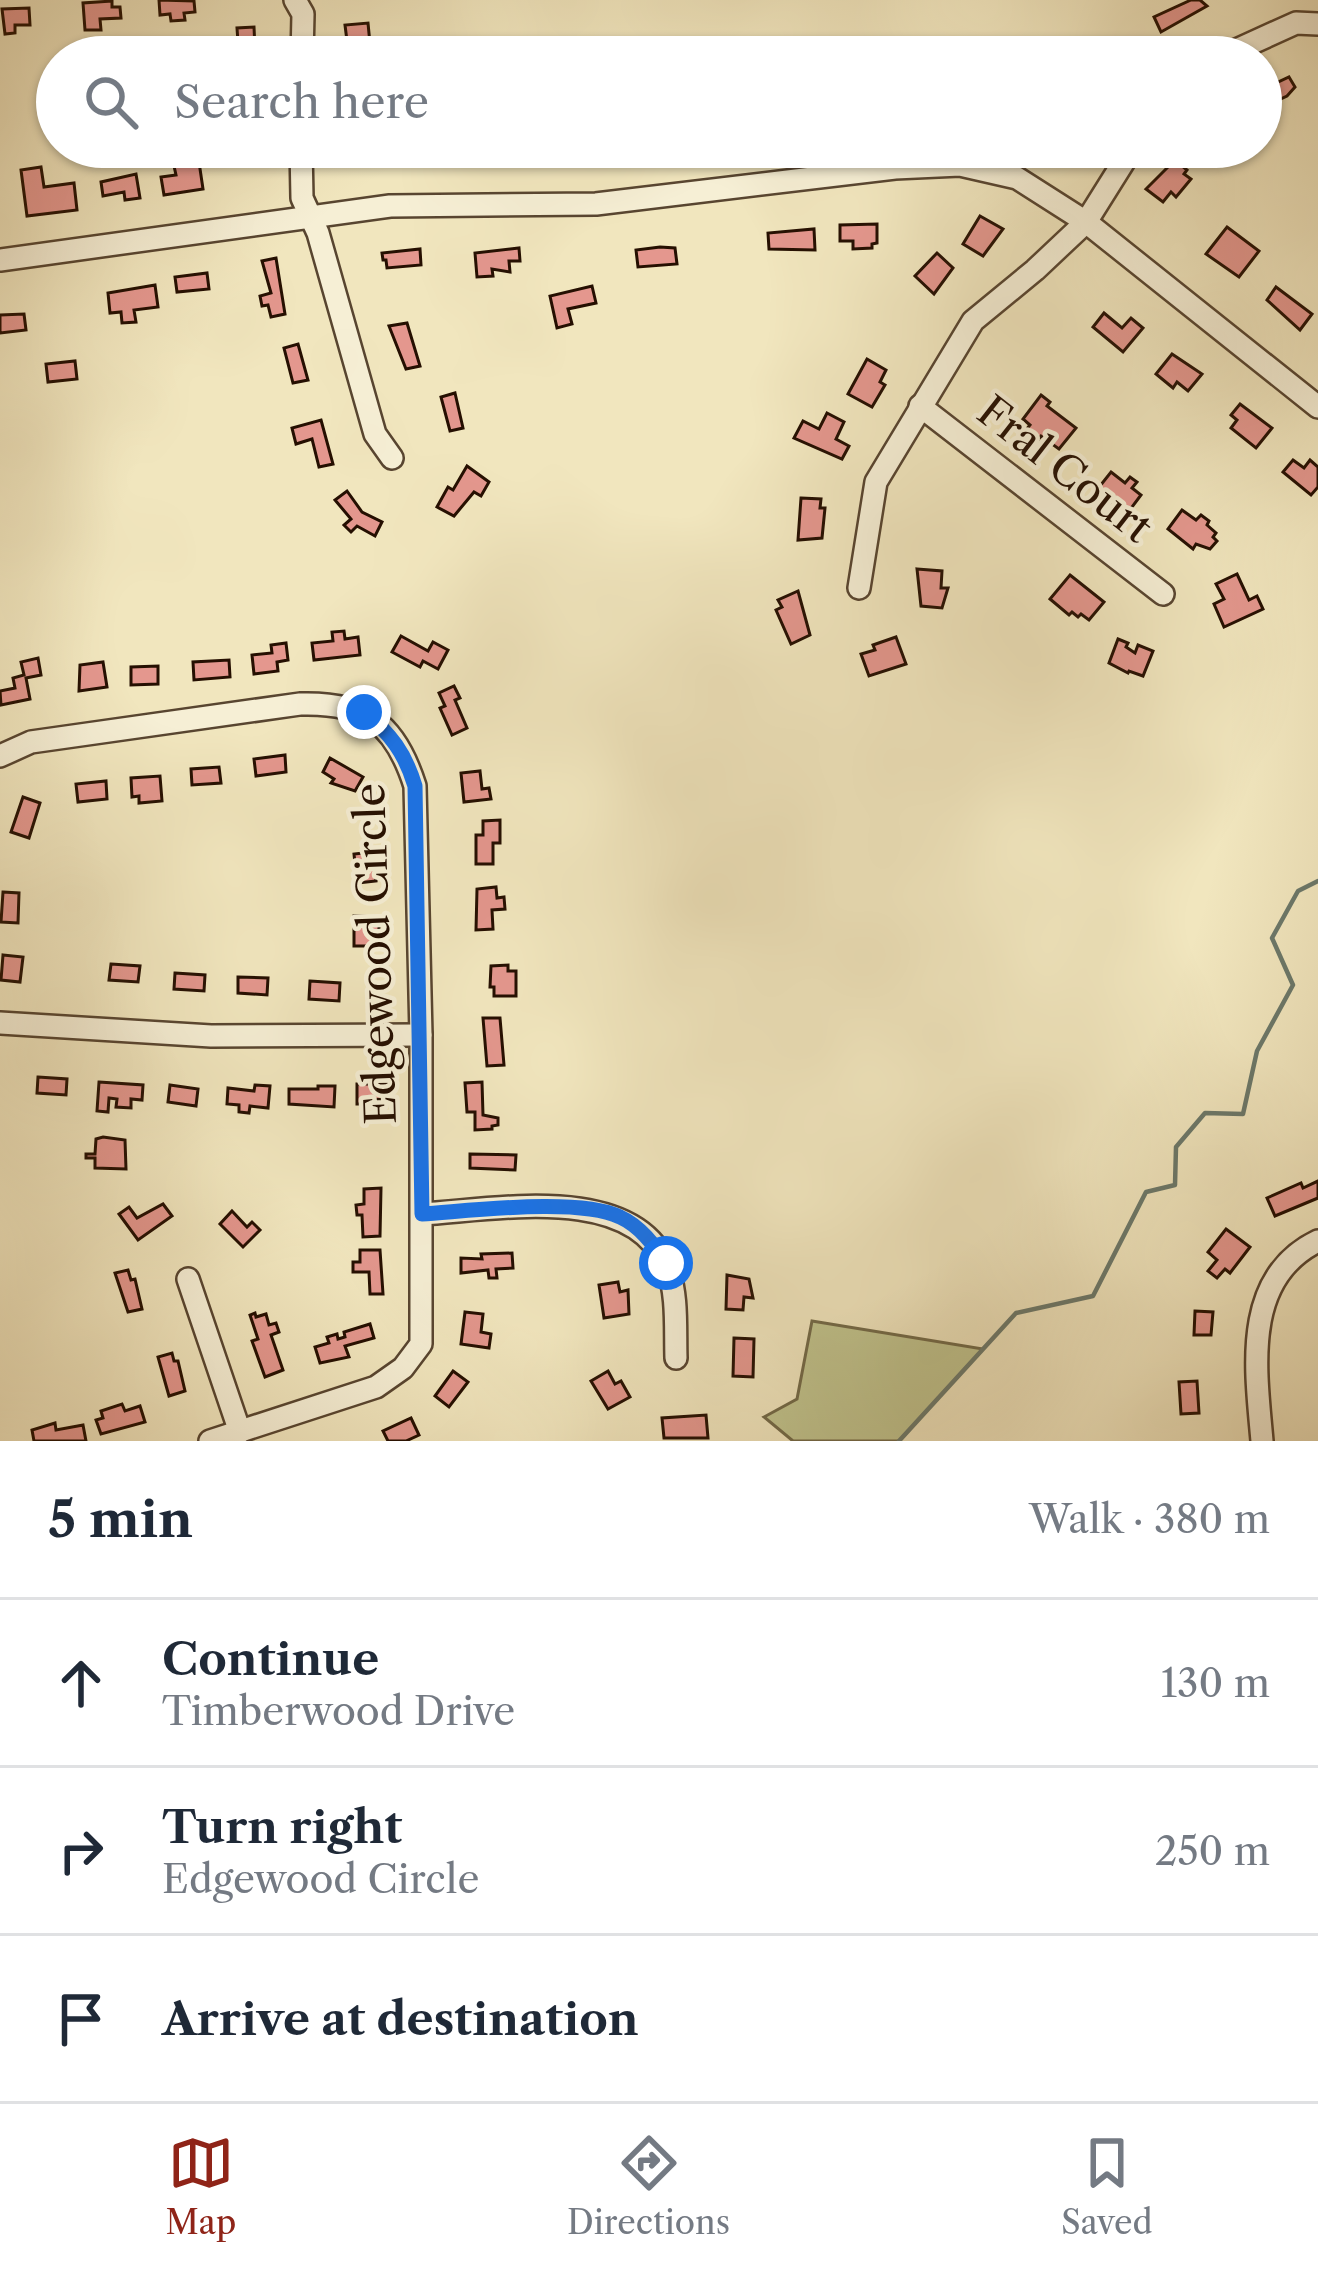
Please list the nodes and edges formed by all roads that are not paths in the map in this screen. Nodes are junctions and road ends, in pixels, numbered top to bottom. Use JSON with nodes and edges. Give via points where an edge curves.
{"nodes":[{"id":1,"x":295,"y":0,"type":"edge"},
{"id":2,"x":1318,"y":24,"type":"edge"},
{"id":3,"x":302,"y":36,"type":"edge"},
{"id":4,"x":1267,"y":36,"type":"edge"},
{"id":5,"x":301,"y":168,"type":"edge"},
{"id":6,"x":895,"y":168,"type":"edge"},
{"id":7,"x":973,"y":168,"type":"edge"},
{"id":8,"x":1120,"y":168,"type":"edge"},
{"id":9,"x":310,"y":217,"type":"junction"},
{"id":10,"x":1086,"y":222,"type":"junction"},
{"id":11,"x":0,"y":260,"type":"edge"},
{"id":12,"x":920,"y":406,"type":"junction"},
{"id":13,"x":1318,"y":407,"type":"edge"},
{"id":14,"x":392,"y":458,"type":"dead end"},
{"id":15,"x":859,"y":588,"type":"dead end"},
{"id":16,"x":1162,"y":594,"type":"dead end"},
{"id":17,"x":0,"y":756,"type":"edge"},
{"id":18,"x":0,"y":1023,"type":"edge"},
{"id":19,"x":421,"y":1035,"type":"junction"},
{"id":20,"x":422,"y":1214,"type":"junction"},
{"id":21,"x":1318,"y":1240,"type":"edge"},
{"id":22,"x":188,"y":1279,"type":"dead end"},
{"id":23,"x":676,"y":1358,"type":"dead end"},
{"id":24,"x":240,"y":1432,"type":"junction"},
{"id":25,"x":210,"y":1441,"type":"edge"},
{"id":26,"x":1262,"y":1441,"type":"edge"}],
"edges":[{"from":1,"to":3,"type":"street"},
{"from":2,"to":4,"type":"street","via":[[1296,23]]},
{"from":5,"to":9,"type":"street"},
{"from":6,"to":9,"type":"street","via":[[615,202],[445,203]]},
{"from":7,"to":10,"type":"street","via":[[1017,178]]},
{"from":8,"to":10,"type":"street"},
{"from":9,"to":11,"type":"street"},
{"from":9,"to":14,"type":"street","via":[[369,417]]},
{"from":10,"to":12,"type":"street","via":[[973,321]]},
{"from":10,"to":13,"type":"street"},
{"from":12,"to":15,"type":"street","via":[[876,482]]},
{"from":12,"to":16,"type":"street","name":"Fral Court"},
{"from":17,"to":19,"type":"street","name":"Edgewood Circle","via":[[31,742],[301,704],[364,712],[406,757],[415,786]]},
{"from":18,"to":19,"type":"street","via":[[211,1036]]},
{"from":19,"to":20,"type":"street","name":"Edgewood Circle"},
{"from":20,"to":23,"type":"street","via":[[591,1209],[621,1217],[666,1263]]},
{"from":20,"to":24,"type":"street","name":"Edgewood Circle","via":[[421,1344],[403,1368],[376,1387]]},
{"from":21,"to":26,"type":"street","via":[[1276,1281],[1257,1318]]},
{"from":22,"to":24,"type":"street"},
{"from":24,"to":25,"type":"street","name":"Edgewood Circle"}]}
